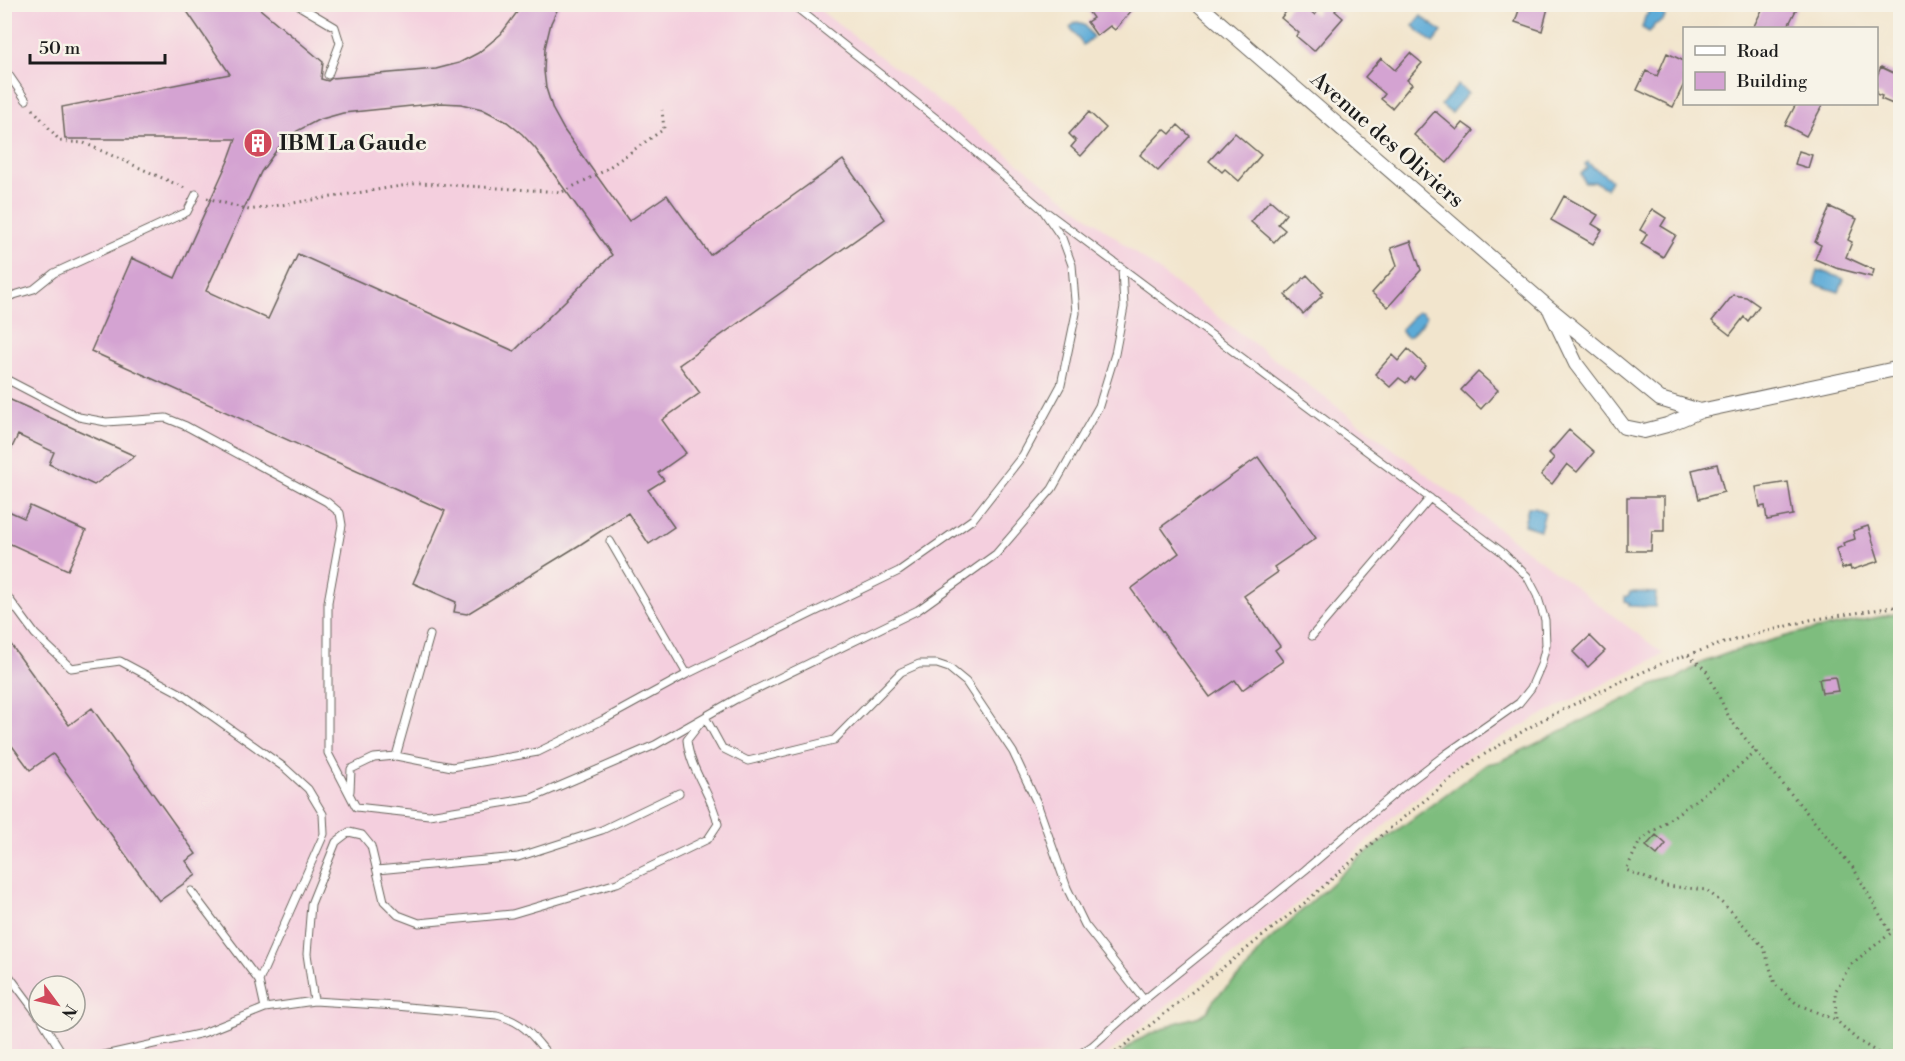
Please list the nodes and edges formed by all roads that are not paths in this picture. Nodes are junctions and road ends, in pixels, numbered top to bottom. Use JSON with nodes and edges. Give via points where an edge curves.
{"nodes":[{"id":1,"x":296,"y":4,"type":"edge"},
{"id":2,"x":792,"y":4,"type":"edge"},
{"id":3,"x":1198,"y":4,"type":"edge"},
{"id":4,"x":4,"y":68,"type":"edge"},
{"id":5,"x":328,"y":75,"type":"dead end"},
{"id":6,"x":26,"y":100,"type":"road end"},
{"id":7,"x":196,"y":194,"type":"road end"},
{"id":8,"x":1042,"y":209,"type":"junction"},
{"id":9,"x":1122,"y":268,"type":"junction"},
{"id":10,"x":4,"y":298,"type":"edge"},
{"id":11,"x":1549,"y":308,"type":"junction"},
{"id":12,"x":1900,"y":368,"type":"edge"},
{"id":13,"x":4,"y":378,"type":"edge"},
{"id":14,"x":1701,"y":411,"type":"junction"},
{"id":15,"x":1430,"y":498,"type":"junction"},
{"id":16,"x":610,"y":541,"type":"dead end"},
{"id":17,"x":4,"y":592,"type":"edge"},
{"id":18,"x":430,"y":635,"type":"dead end"},
{"id":19,"x":1312,"y":636,"type":"dead end"},
{"id":20,"x":687,"y":674,"type":"junction"},
{"id":21,"x":705,"y":717,"type":"junction"},
{"id":22,"x":396,"y":756,"type":"junction"},
{"id":23,"x":350,"y":793,"type":"junction"},
{"id":24,"x":679,"y":793,"type":"dead end"},
{"id":25,"x":377,"y":870,"type":"junction"},
{"id":26,"x":191,"y":891,"type":"dead end"},
{"id":27,"x":4,"y":969,"type":"edge"},
{"id":28,"x":259,"y":981,"type":"junction"},
{"id":29,"x":27,"y":1000,"type":"edge"},
{"id":30,"x":1144,"y":1000,"type":"junction"},
{"id":31,"x":315,"y":1001,"type":"junction"},
{"id":32,"x":265,"y":1008,"type":"junction"},
{"id":33,"x":50,"y":1034,"type":"edge"},
{"id":34,"x":64,"y":1056,"type":"edge"},
{"id":35,"x":100,"y":1056,"type":"edge"},
{"id":36,"x":549,"y":1056,"type":"edge"},
{"id":37,"x":1077,"y":1056,"type":"edge"}],
"edges":[{"from":1,"to":5,"type":"lane","via":[[335,27],[340,43]]},
{"from":2,"to":8,"type":"lane"},
{"from":3,"to":11,"type":"street","name":"Avenue des Oliviers"},
{"from":4,"to":6,"type":"lane"},
{"from":7,"to":10,"type":"lane","via":[[188,212],[54,273],[33,289]]},
{"from":8,"to":9,"type":"lane"},
{"from":8,"to":20,"type":"lane","via":[[1062,238],[1072,266],[1076,313],[1061,385],[1023,456],[973,519],[899,571]]},
{"from":9,"to":15,"type":"lane"},
{"from":9,"to":21,"type":"lane","via":[[1124,308],[1099,406],[1052,489],[996,554],[918,610]]},
{"from":11,"to":14,"type":"street","name":"Avenue des Oliviers","via":[[1660,399]]},
{"from":11,"to":14,"type":"street","name":"Avenue des Oliviers","via":[[1576,364],[1624,427],[1644,431]]},
{"from":12,"to":14,"type":"street","name":"Avenue des Oliviers"},
{"from":13,"to":23,"type":"lane","via":[[79,417],[106,422],[166,418],[186,426],[327,502],[340,513],[342,525],[328,602],[328,753]]},
{"from":15,"to":19,"type":"lane"},
{"from":15,"to":30,"type":"lane","via":[[1502,552],[1527,576],[1545,620],[1546,645],[1531,688],[1519,702],[1400,789]]},
{"from":16,"to":20,"type":"lane"},
{"from":17,"to":28,"type":"lane","via":[[35,634],[71,668],[120,661],[180,693],[308,789],[323,814],[324,834]]},
{"from":18,"to":22,"type":"lane"},
{"from":20,"to":22,"type":"lane","via":[[537,752],[452,767]]},
{"from":21,"to":23,"type":"lane","via":[[655,745],[532,798],[429,815],[356,807]]},
{"from":21,"to":25,"type":"lane","via":[[687,740],[688,756],[718,824],[708,839],[618,883],[512,914],[419,923],[398,915],[384,901]]},
{"from":21,"to":30,"type":"lane","via":[[722,748],[748,761],[834,740],[901,672],[919,664],[950,668],[966,682],[1012,752],[1037,803],[1067,888],[1085,925]]},
{"from":22,"to":23,"type":"lane","via":[[374,758],[351,769]]},
{"from":24,"to":25,"type":"lane","via":[[602,830],[518,857]]},
{"from":25,"to":31,"type":"lane","via":[[371,846],[362,835],[349,832],[336,842],[311,904],[307,954]]},
{"from":26,"to":28,"type":"lane"},
{"from":27,"to":29,"type":"lane"},
{"from":28,"to":32,"type":"lane"},
{"from":30,"to":37,"type":"lane"},
{"from":31,"to":32,"type":"lane"},
{"from":31,"to":36,"type":"lane","via":[[497,1015],[513,1019]]},
{"from":32,"to":35,"type":"lane","via":[[203,1033]]},
{"from":33,"to":34,"type":"lane"}]}
